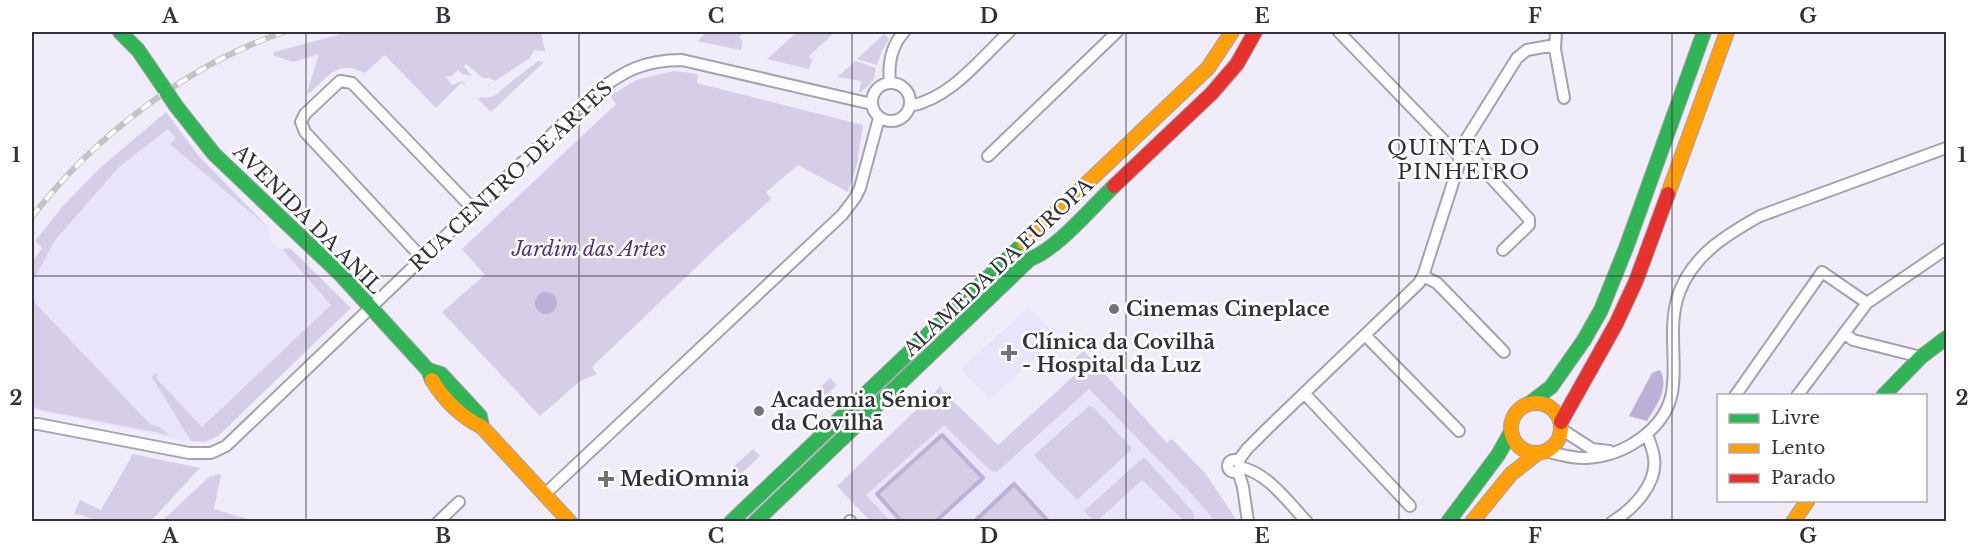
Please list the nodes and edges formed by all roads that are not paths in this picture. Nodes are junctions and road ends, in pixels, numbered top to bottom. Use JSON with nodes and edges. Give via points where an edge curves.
{"nodes":[{"id":1,"x":120,"y":32,"type":"edge"},
{"id":2,"x":904,"y":32,"type":"edge"},
{"id":3,"x":1009,"y":32,"type":"edge"},
{"id":4,"x":1117,"y":32,"type":"edge"},
{"id":5,"x":1232,"y":32,"type":"edge"},
{"id":6,"x":1255,"y":32,"type":"edge"},
{"id":7,"x":1339,"y":32,"type":"edge"},
{"id":8,"x":1556,"y":32,"type":"edge"},
{"id":9,"x":1704,"y":32,"type":"edge"},
{"id":10,"x":1727,"y":32,"type":"edge"},
{"id":11,"x":1555,"y":45,"type":"junction"},
{"id":12,"x":890,"y":83,"type":"junction"},
{"id":13,"x":1564,"y":98,"type":"dead end"},
{"id":14,"x":872,"y":104,"type":"junction"},
{"id":15,"x":910,"y":106,"type":"junction"},
{"id":16,"x":879,"y":118,"type":"junction"},
{"id":17,"x":1947,"y":148,"type":"edge"},
{"id":18,"x":988,"y":156,"type":"dead end"},
{"id":19,"x":1458,"y":156,"type":"junction"},
{"id":20,"x":473,"y":209,"type":"junction"},
{"id":21,"x":1947,"y":249,"type":"edge"},
{"id":22,"x":1503,"y":250,"type":"dead end"},
{"id":23,"x":422,"y":258,"type":"junction"},
{"id":24,"x":1424,"y":276,"type":"junction"},
{"id":25,"x":1867,"y":303,"type":"junction"},
{"id":26,"x":371,"y":308,"type":"junction"},
{"id":27,"x":1844,"y":333,"type":"junction"},
{"id":28,"x":1365,"y":335,"type":"junction"},
{"id":29,"x":1947,"y":338,"type":"edge"},
{"id":30,"x":1504,"y":352,"type":"dead end"},
{"id":31,"x":1921,"y":357,"type":"junction"},
{"id":32,"x":1304,"y":393,"type":"junction"},
{"id":33,"x":1736,"y":394,"type":"edge"},
{"id":34,"x":1798,"y":394,"type":"edge"},
{"id":35,"x":1885,"y":394,"type":"edge"},
{"id":36,"x":1530,"y":403,"type":"junction"},
{"id":37,"x":32,"y":424,"type":"edge"},
{"id":38,"x":1561,"y":425,"type":"junction"},
{"id":39,"x":1459,"y":432,"type":"dead end"},
{"id":40,"x":1511,"y":432,"type":"junction"},
{"id":41,"x":1647,"y":435,"type":"junction"},
{"id":42,"x":1542,"y":452,"type":"junction"},
{"id":43,"x":1613,"y":452,"type":"junction"},
{"id":44,"x":1239,"y":467,"type":"junction"},
{"id":45,"x":545,"y":494,"type":"junction"},
{"id":46,"x":459,"y":502,"type":"dead end"},
{"id":47,"x":1807,"y":502,"type":"edge"},
{"id":48,"x":1410,"y":506,"type":"dead end"},
{"id":49,"x":438,"y":522,"type":"edge"},
{"id":50,"x":570,"y":522,"type":"edge"},
{"id":51,"x":731,"y":522,"type":"edge"},
{"id":52,"x":755,"y":522,"type":"edge"},
{"id":53,"x":1248,"y":522,"type":"edge"},
{"id":54,"x":1307,"y":522,"type":"edge"},
{"id":55,"x":1448,"y":522,"type":"edge"},
{"id":56,"x":1472,"y":522,"type":"edge"},
{"id":57,"x":1612,"y":522,"type":"edge"},
{"id":58,"x":1793,"y":522,"type":"edge"}],
"edges":[{"from":1,"to":26,"type":"main road","name":"AVENIDA DA ANIL","bridge":true,"via":[[138,50],[214,154]]},
{"from":2,"to":12,"type":"street","via":[[894,47]]},
{"from":3,"to":15,"type":"street","via":[[950,88],[925,103]]},
{"from":4,"to":18,"type":"street"},
{"from":5,"to":51,"type":"main road","name":"ALAMEDA DA EUROPA","via":[[1196,80]]},
{"from":6,"to":52,"type":"main road","name":"ALAMEDA DA EUROPA","via":[[1237,63],[1212,93]]},
{"from":7,"to":19,"type":"street"},
{"from":8,"to":11,"type":"street"},
{"from":9,"to":36,"type":"main road","via":[[1601,310],[1551,387]]},
{"from":10,"to":38,"type":"main road","via":[[1636,281]]},
{"from":11,"to":13,"type":"street"},
{"from":11,"to":19,"type":"street","via":[[1527,50],[1517,58]]},
{"from":12,"to":14,"type":"street","via":[[876,90]]},
{"from":12,"to":15,"type":"street","via":[[906,90]]},
{"from":14,"to":16,"type":"street"},
{"from":14,"to":20,"type":"street","name":"RUA CENTRO DE ARTES","via":[[682,60],[652,62],[632,68],[594,94]]},
{"from":15,"to":16,"type":"street","via":[[900,119],[888,122]]},
{"from":16,"to":45,"type":"street","via":[[860,188],[842,215]]},
{"from":17,"to":41,"type":"street","via":[[1760,216],[1701,256],[1679,293],[1673,318],[1674,384],[1670,404]]},
{"from":19,"to":22,"type":"street","via":[[1475,160],[1529,219],[1529,225]]},
{"from":19,"to":24,"type":"street","via":[[1459,164]]},
{"from":20,"to":23,"type":"street","name":"RUA CENTRO DE ARTES"},
{"from":20,"to":23,"type":"street","via":[[352,83],[340,81],[305,114],[301,122],[305,132]]},
{"from":21,"to":25,"type":"street"},
{"from":23,"to":26,"type":"street","name":"RUA CENTRO DE ARTES"},
{"from":24,"to":28,"type":"street"},
{"from":24,"to":30,"type":"street","via":[[1437,283]]},
{"from":25,"to":27,"type":"street"},
{"from":25,"to":33,"type":"street","via":[[1822,272]]},
{"from":26,"to":37,"type":"street","name":"RUA CENTRO DE ARTES","via":[[225,446],[211,453],[189,453]]},
{"from":26,"to":45,"type":"main road","name":"AVENIDA DA ANIL","via":[[428,370],[433,383],[456,409],[468,421],[482,427]]},
{"from":27,"to":31,"type":"street","via":[[1853,340]]},
{"from":27,"to":34,"type":"street"},
{"from":28,"to":32,"type":"street"},
{"from":28,"to":39,"type":"street"},
{"from":29,"to":31,"type":"main road"},
{"from":31,"to":35,"type":"main road"},
{"from":32,"to":44,"type":"street","via":[[1247,449]]},
{"from":32,"to":48,"type":"street"},
{"from":36,"to":38,"type":"main road","via":[[1553,408]]},
{"from":36,"to":40,"type":"main road","via":[[1517,410]]},
{"from":38,"to":42,"type":"main road","via":[[1556,442]]},
{"from":38,"to":43,"type":"street","via":[[1592,449]]},
{"from":40,"to":42,"type":"main road","via":[[1520,448]]},
{"from":40,"to":55,"type":"main road"},
{"from":41,"to":43,"type":"street"},
{"from":41,"to":57,"type":"street","via":[[1655,459],[1652,477],[1638,501]]},
{"from":42,"to":43,"type":"street","via":[[1584,458]]},
{"from":42,"to":56,"type":"main road","via":[[1511,474]]},
{"from":44,"to":53,"type":"street"},
{"from":44,"to":54,"type":"street","via":[[1263,476]]},
{"from":45,"to":50,"type":"main road","name":"AVENIDA DA ANIL"},
{"from":46,"to":49,"type":"street"},
{"from":47,"to":58,"type":"main road"}]}
